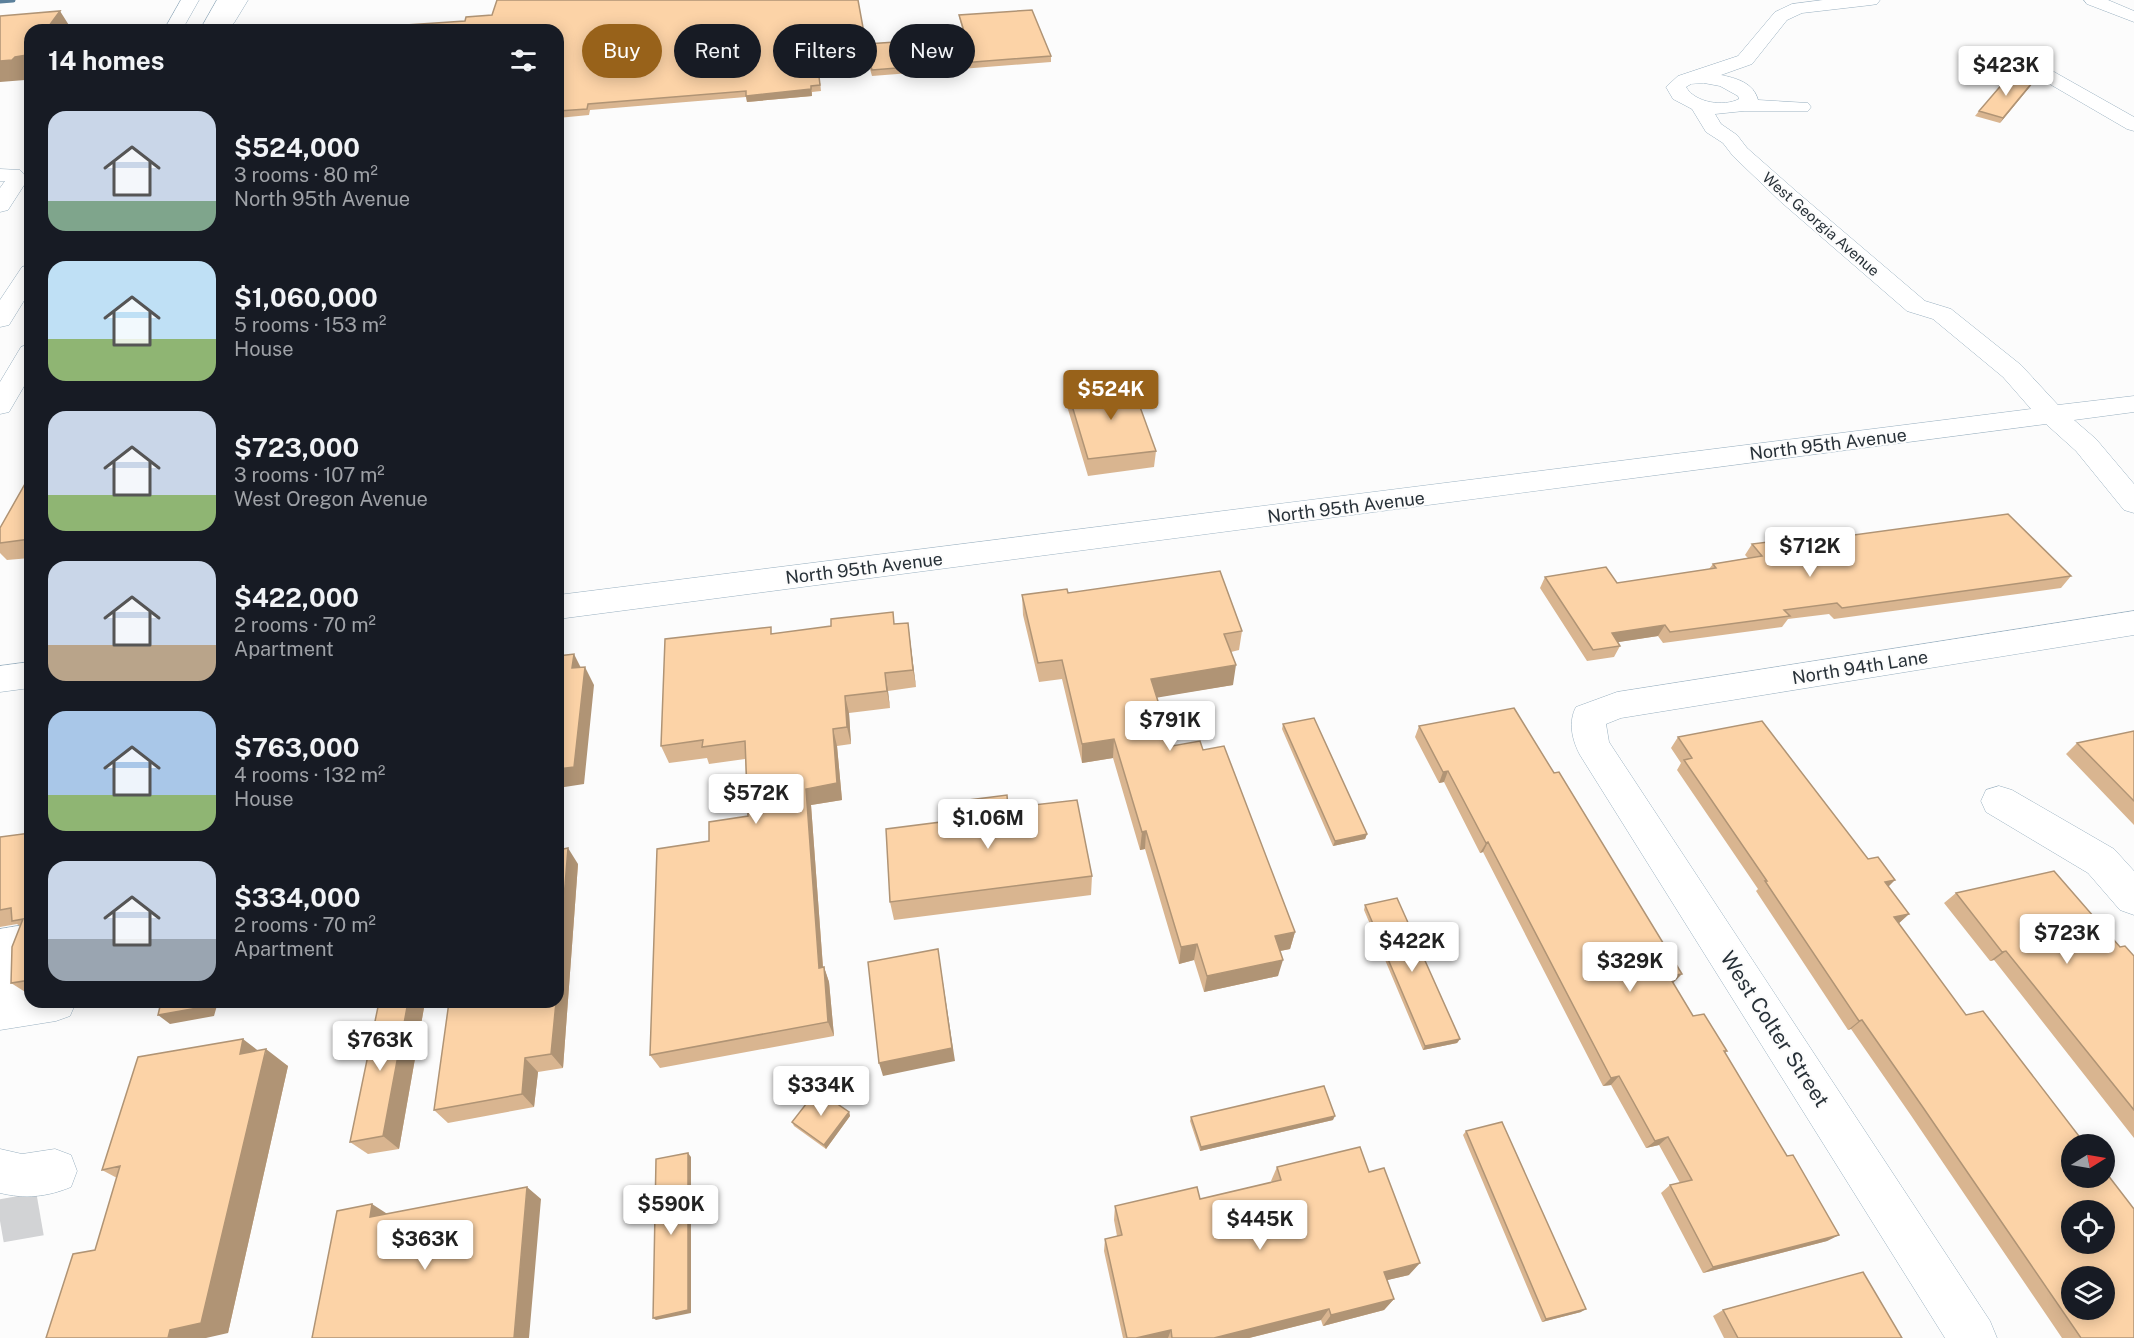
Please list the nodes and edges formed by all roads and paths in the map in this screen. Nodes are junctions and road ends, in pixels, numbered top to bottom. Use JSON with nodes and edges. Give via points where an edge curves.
{"nodes":[{"id":1,"x":190,"y":0,"type":"edge"},
{"id":2,"x":226,"y":0,"type":"edge"},
{"id":3,"x":239,"y":0,"type":"edge"},
{"id":4,"x":1871,"y":0,"type":"edge"},
{"id":5,"x":2093,"y":0,"type":"edge"},
{"id":6,"x":2121,"y":9,"type":"edge"},
{"id":7,"x":176,"y":24,"type":"edge"},
{"id":8,"x":212,"y":24,"type":"edge"},
{"id":9,"x":223,"y":24,"type":"edge"},
{"id":10,"x":1745,"y":60,"type":"junction"},
{"id":11,"x":2024,"y":61,"type":"dead end"},
{"id":12,"x":1694,"y":78,"type":"junction"},
{"id":13,"x":1742,"y":98,"type":"junction"},
{"id":14,"x":1699,"y":105,"type":"junction"},
{"id":15,"x":2134,"y":125,"type":"edge"},
{"id":16,"x":1730,"y":139,"type":"junction"},
{"id":17,"x":0,"y":175,"type":"edge"},
{"id":18,"x":0,"y":206,"type":"edge"},
{"id":19,"x":24,"y":282,"type":"edge"},
{"id":20,"x":24,"y":307,"type":"edge"},
{"id":21,"x":0,"y":320,"type":"edge"},
{"id":22,"x":0,"y":331,"type":"edge"},
{"id":23,"x":24,"y":363,"type":"edge"},
{"id":24,"x":2134,"y":404,"type":"edge"},
{"id":25,"x":0,"y":406,"type":"edge"},
{"id":26,"x":2052,"y":415,"type":"junction"},
{"id":27,"x":2134,"y":503,"type":"edge"},
{"id":28,"x":564,"y":605,"type":"edge"},
{"id":29,"x":2134,"y":623,"type":"edge"},
{"id":30,"x":24,"y":676,"type":"edge"},
{"id":31,"x":0,"y":680,"type":"edge"},
{"id":32,"x":1588,"y":717,"type":"joint"},
{"id":33,"x":1999,"y":801,"type":"dead end"},
{"id":34,"x":2134,"y":898,"type":"edge"},
{"id":35,"x":0,"y":947,"type":"edge"},
{"id":36,"x":18,"y":981,"type":"edge"},
{"id":37,"x":0,"y":1171,"type":"edge"},
{"id":38,"x":55,"y":1171,"type":"dead end"},
{"id":39,"x":1973,"y":1338,"type":"edge"}],
"edges":[{"from":1,"to":7,"type":"main road"},
{"from":2,"to":8,"type":"main road"},
{"from":3,"to":9,"type":"main road"},
{"from":4,"to":10,"type":"main road","via":[[1798,8],[1781,16]]},
{"from":5,"to":6,"type":"main road"},
{"from":10,"to":12,"type":"main road"},
{"from":10,"to":13,"type":"main road","via":[[1740,80]]},
{"from":11,"to":15,"type":"main road"},
{"from":12,"to":13,"type":"main road","via":[[1716,79]]},
{"from":12,"to":14,"type":"main road","via":[[1685,79],[1676,87],[1681,96]]},
{"from":13,"to":14,"type":"main road","via":[[1711,108]]},
{"from":13,"to":16,"type":"main road","via":[[1732,115],[1737,130]]},
{"from":14,"to":16,"type":"main road","name":"West Georgia Avenue","via":[[1713,128]]},
{"from":16,"to":26,"type":"main road","name":"West Georgia Avenue","via":[[1789,197],[1916,306],[1918,320],[1978,373]]},
{"from":17,"to":18,"type":"main road","via":[[17,179]]},
{"from":19,"to":21,"type":"main road"},
{"from":20,"to":22,"type":"main road"},
{"from":23,"to":25,"type":"main road"},
{"from":24,"to":26,"type":"main road","name":"North 95th Avenue"},
{"from":26,"to":27,"type":"main road","name":"West Georgia Avenue","via":[[2086,445]]},
{"from":26,"to":28,"type":"main road","name":"North 95th Avenue"},
{"from":29,"to":32,"type":"main road","name":"North 94th Lane","via":[[1617,705]]},
{"from":30,"to":31,"type":"main road"},
{"from":32,"to":39,"type":"main road","name":"West Colter Street","via":[[1592,745]]},
{"from":33,"to":34,"type":"main road","via":[[2101,861]]},
{"from":35,"to":36,"type":"main road"},
{"from":37,"to":38,"type":"main road","via":[[22,1176]]}]}
